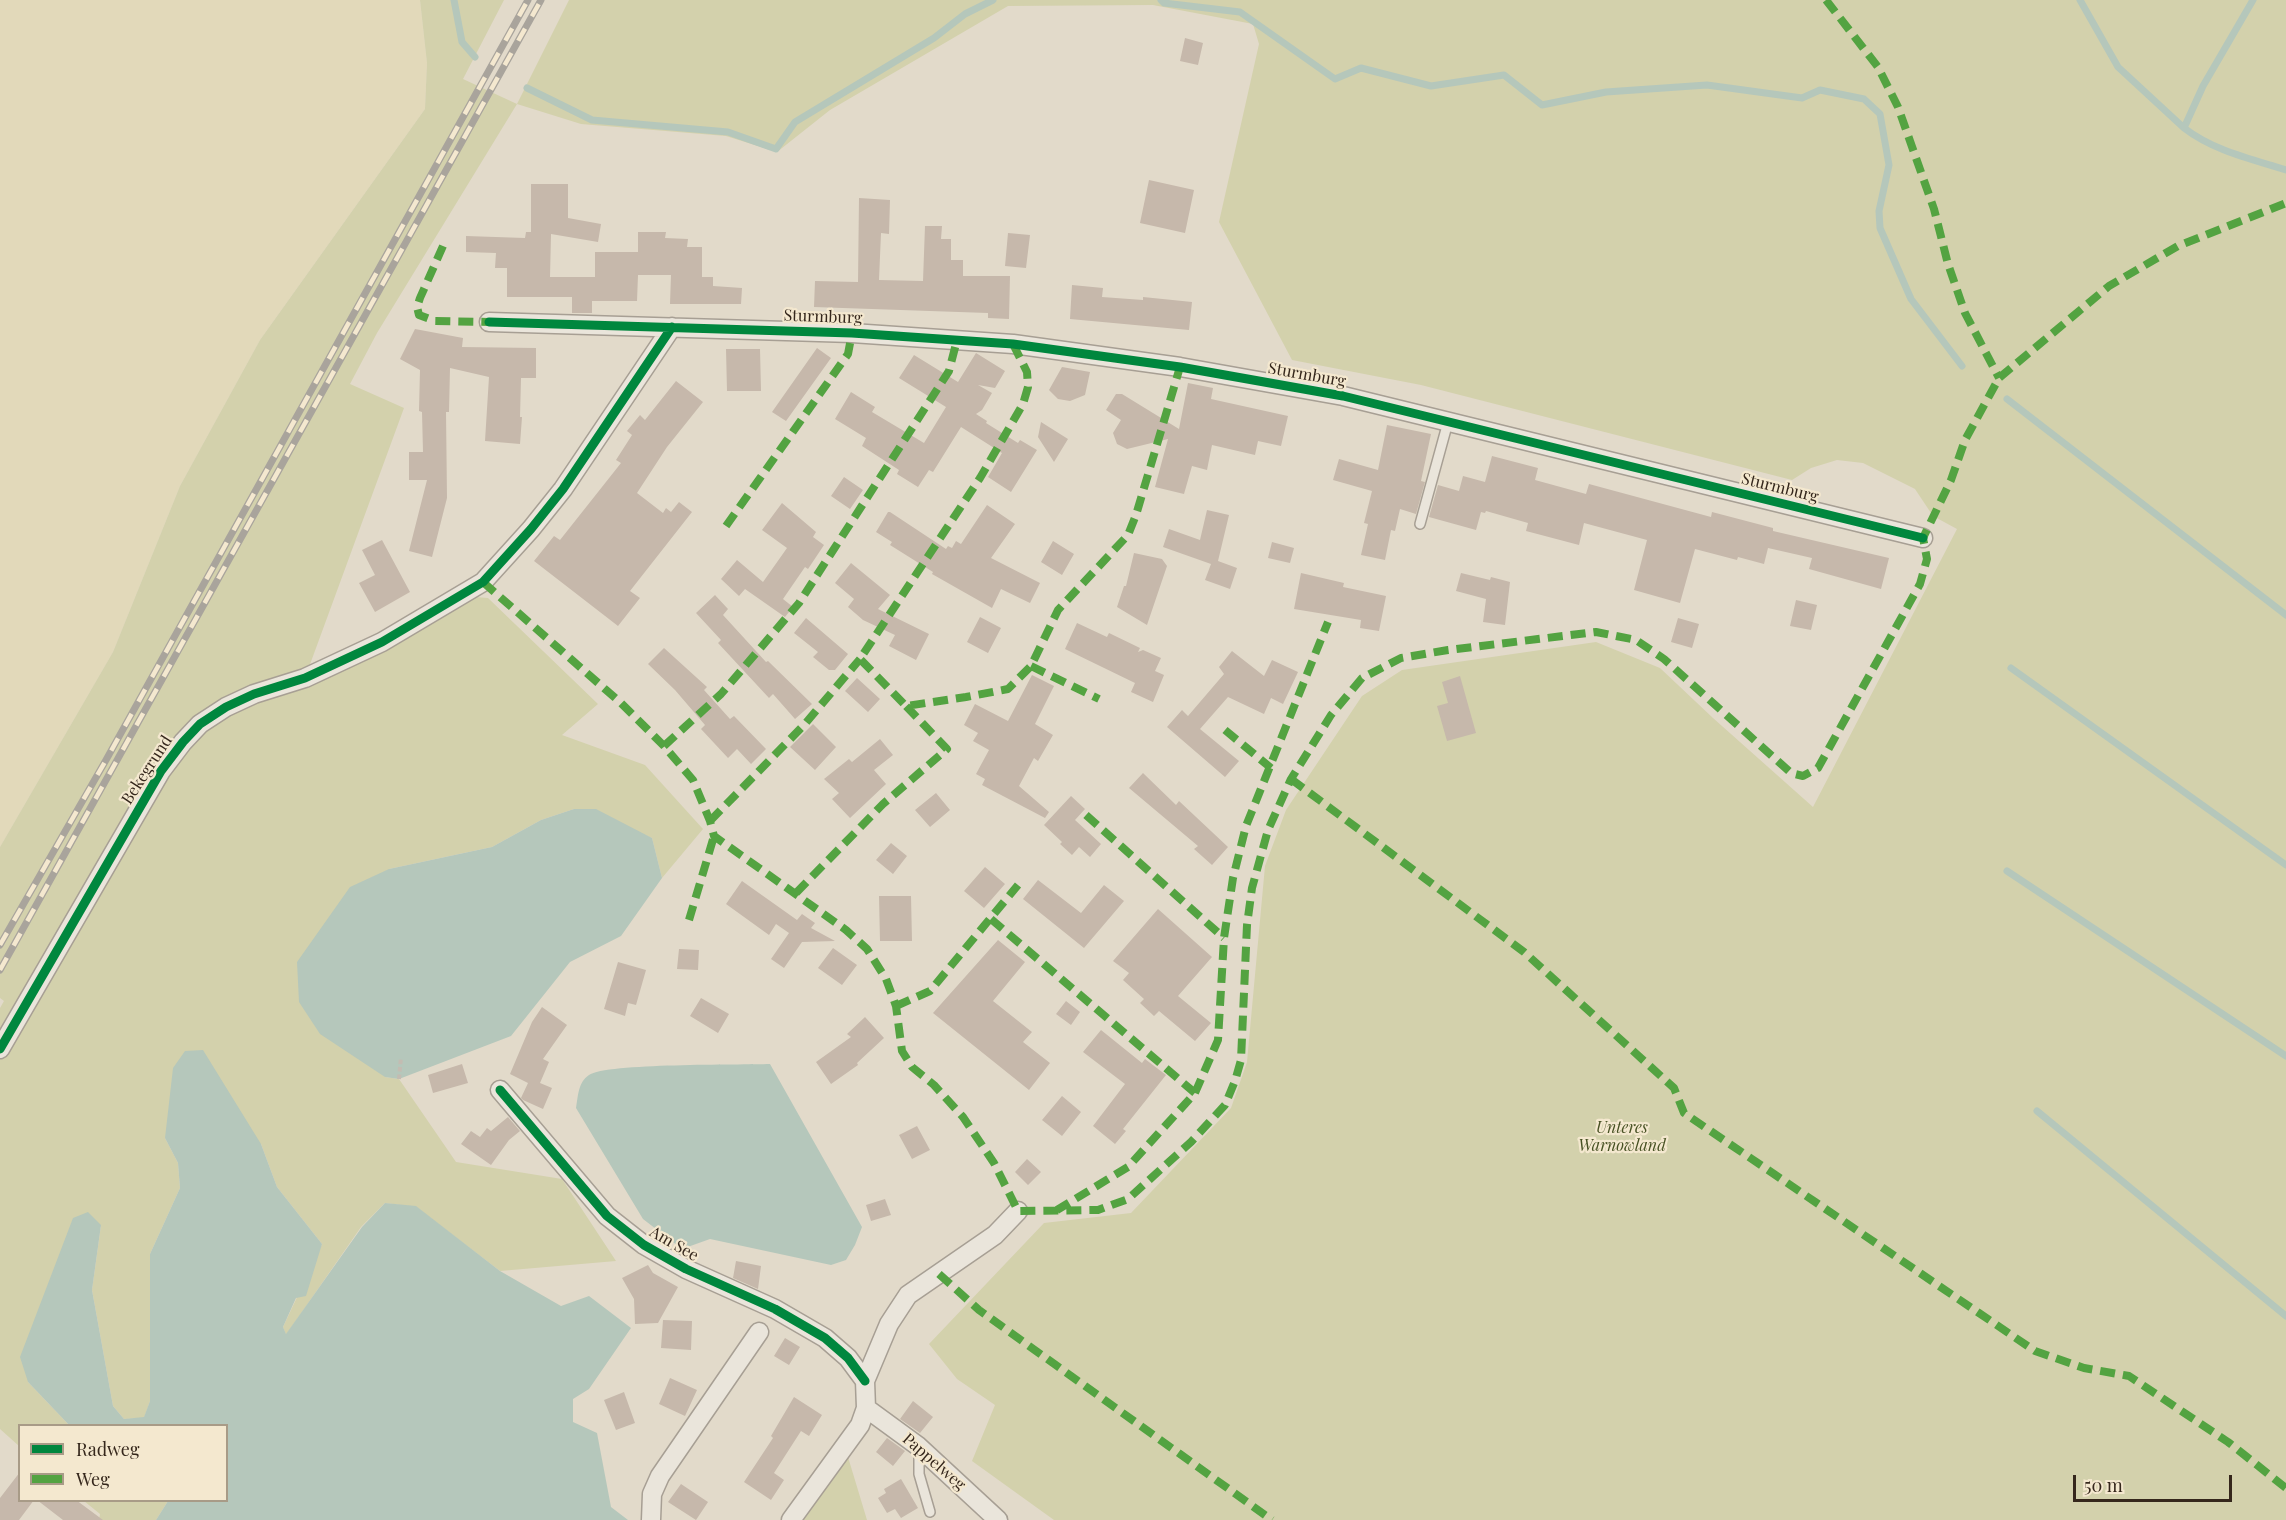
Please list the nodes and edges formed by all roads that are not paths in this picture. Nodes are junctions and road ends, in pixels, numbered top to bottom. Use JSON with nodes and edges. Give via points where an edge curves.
{"nodes":[{"id":1,"x":489,"y":322,"type":"dead end"},
{"id":2,"x":672,"y":327,"type":"junction"},
{"id":3,"x":1448,"y":422,"type":"junction"},
{"id":4,"x":1420,"y":524,"type":"dead end"},
{"id":5,"x":1923,"y":538,"type":"dead end"},
{"id":6,"x":0,"y":1049,"type":"edge"},
{"id":7,"x":500,"y":1090,"type":"dead end"},
{"id":8,"x":1018,"y":1211,"type":"dead end"},
{"id":9,"x":759,"y":1332,"type":"dead end"},
{"id":10,"x":865,"y":1381,"type":"junction"},
{"id":11,"x":866,"y":1408,"type":"junction"},
{"id":12,"x":918,"y":1446,"type":"junction"},
{"id":13,"x":930,"y":1512,"type":"dead end"},
{"id":14,"x":651,"y":1520,"type":"edge"},
{"id":15,"x":791,"y":1520,"type":"edge"},
{"id":16,"x":998,"y":1520,"type":"edge"}],
"edges":[{"from":1,"to":2,"type":"street","name":"Sturmburg"},
{"from":2,"to":3,"type":"street","name":"Sturmburg","via":[[852,333],[1060,349],[1343,396]]},
{"from":2,"to":6,"type":"street","name":"Bekegrund","via":[[563,489],[483,582],[382,642],[305,678],[226,707],[200,724],[183,742],[161,771]]},
{"from":3,"to":4,"type":"lane"},
{"from":3,"to":5,"type":"street","name":"Sturmburg"},
{"from":7,"to":10,"type":"street","name":"Am See","via":[[607,1216],[644,1245],[686,1269],[775,1309],[825,1338],[848,1358]]},
{"from":8,"to":10,"type":"street","via":[[995,1234],[908,1295],[889,1324]]},
{"from":9,"to":14,"type":"street","via":[[660,1476],[652,1494]]},
{"from":10,"to":11,"type":"street"},
{"from":11,"to":12,"type":"street","name":"Pappelweg"},
{"from":11,"to":15,"type":"street","via":[[860,1425]]},
{"from":12,"to":13,"type":"lane","via":[[919,1474]]},
{"from":12,"to":16,"type":"street","name":"Pappelweg"}]}
